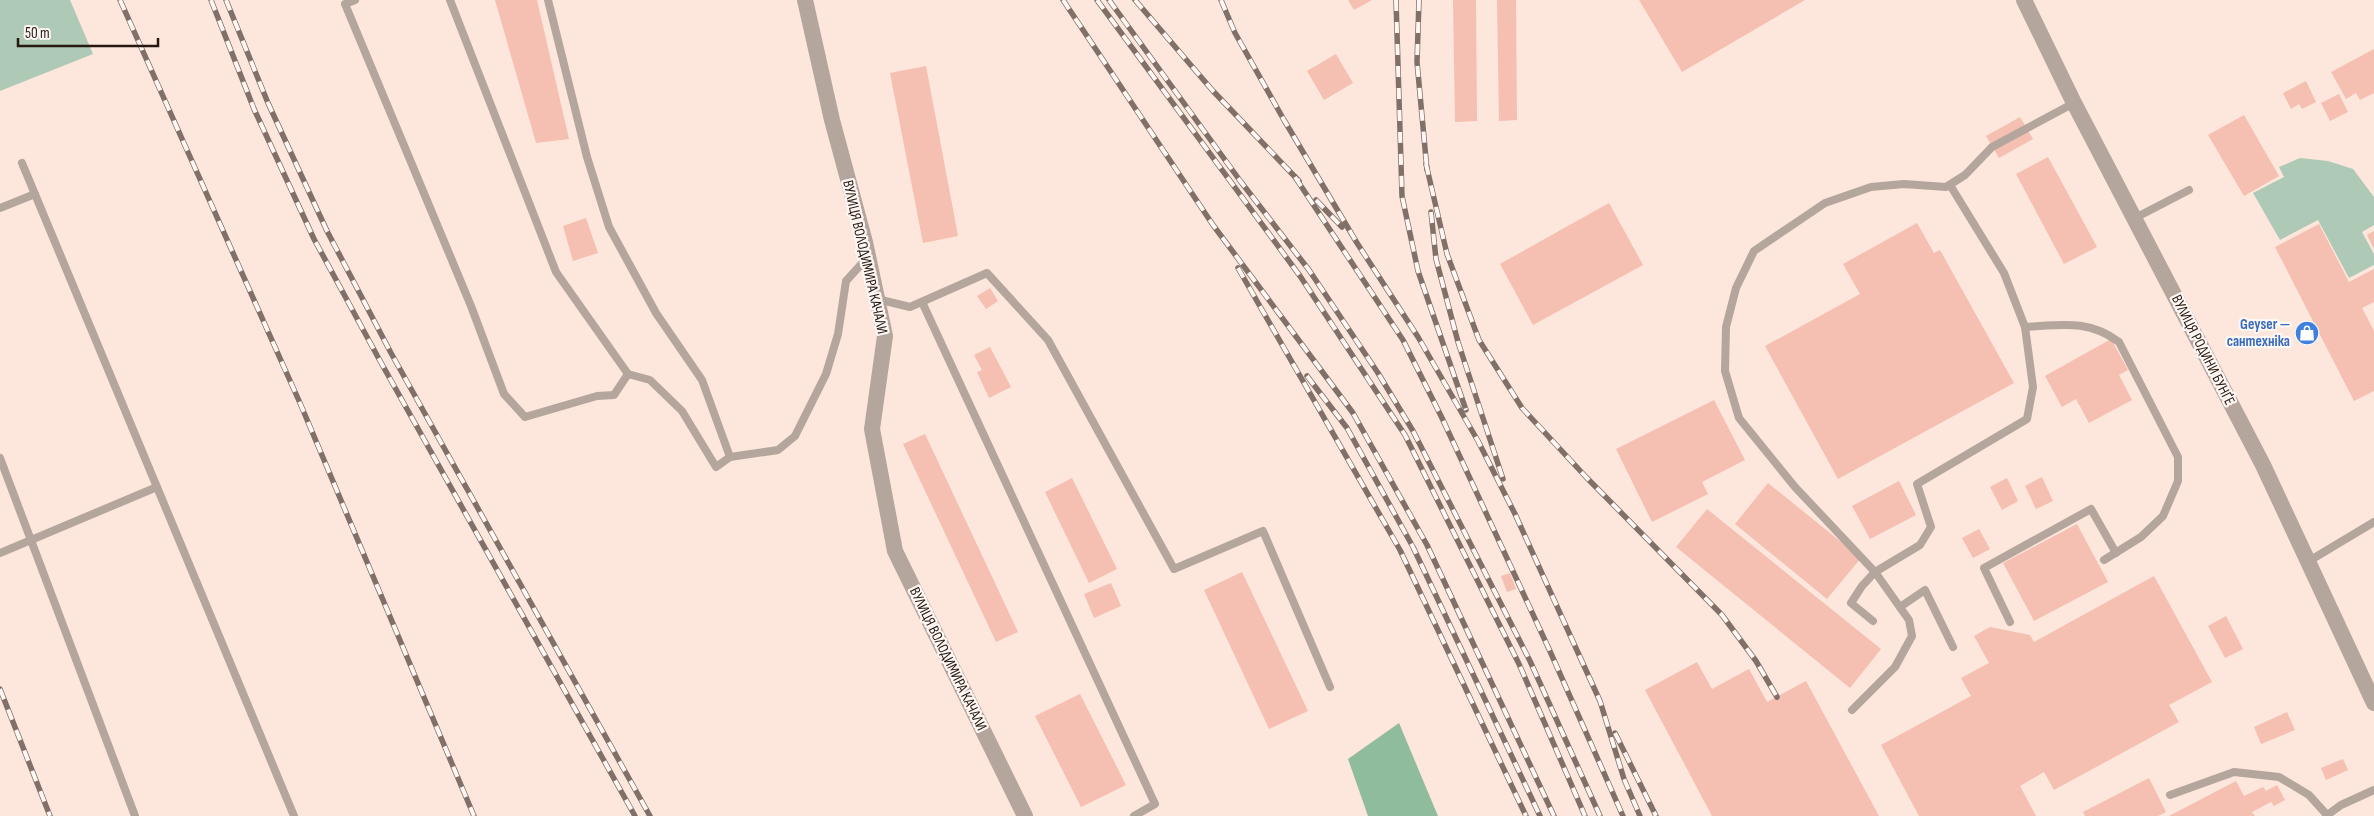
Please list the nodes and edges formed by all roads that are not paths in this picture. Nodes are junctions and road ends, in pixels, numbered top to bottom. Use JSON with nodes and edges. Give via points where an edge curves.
{"nodes":[{"id":1,"x":355,"y":0,"type":"edge"},
{"id":2,"x":450,"y":0,"type":"edge"},
{"id":3,"x":548,"y":0,"type":"edge"},
{"id":4,"x":805,"y":0,"type":"edge"},
{"id":5,"x":2024,"y":0,"type":"edge"},
{"id":6,"x":2074,"y":103,"type":"junction"},
{"id":7,"x":22,"y":163,"type":"dead end"},
{"id":8,"x":1950,"y":185,"type":"junction"},
{"id":9,"x":2189,"y":190,"type":"dead end"},
{"id":10,"x":35,"y":194,"type":"junction"},
{"id":11,"x":0,"y":208,"type":"edge"},
{"id":12,"x":2135,"y":218,"type":"junction"},
{"id":13,"x":868,"y":257,"type":"junction"},
{"id":14,"x":877,"y":298,"type":"junction"},
{"id":15,"x":922,"y":302,"type":"junction"},
{"id":16,"x":2025,"y":327,"type":"junction"},
{"id":17,"x":628,"y":374,"type":"junction"},
{"id":18,"x":730,"y":457,"type":"junction"},
{"id":19,"x":0,"y":458,"type":"edge"},
{"id":20,"x":157,"y":487,"type":"junction"},
{"id":21,"x":2374,"y":522,"type":"edge"},
{"id":22,"x":31,"y":540,"type":"junction"},
{"id":23,"x":0,"y":553,"type":"edge"},
{"id":24,"x":2116,"y":553,"type":"junction"},
{"id":25,"x":2104,"y":560,"type":"dead end"},
{"id":26,"x":2309,"y":561,"type":"junction"},
{"id":27,"x":1875,"y":572,"type":"junction"},
{"id":28,"x":1900,"y":607,"type":"junction"},
{"id":29,"x":1873,"y":621,"type":"dead end"},
{"id":30,"x":2010,"y":622,"type":"dead end"},
{"id":31,"x":1953,"y":647,"type":"dead end"},
{"id":32,"x":1330,"y":687,"type":"dead end"},
{"id":33,"x":2374,"y":703,"type":"edge"},
{"id":34,"x":1852,"y":710,"type":"dead end"},
{"id":35,"x":2374,"y":790,"type":"edge"},
{"id":36,"x":2170,"y":795,"type":"dead end"},
{"id":37,"x":135,"y":816,"type":"edge"},
{"id":38,"x":294,"y":816,"type":"edge"},
{"id":39,"x":1024,"y":816,"type":"edge"},
{"id":40,"x":1134,"y":816,"type":"edge"},
{"id":41,"x":2326,"y":816,"type":"edge"}],
"edges":[{"from":1,"to":17,"type":"lane","via":[[345,4],[468,297],[504,394],[526,416],[597,396],[614,395]]},
{"from":2,"to":17,"type":"lane","via":[[556,272]]},
{"from":3,"to":18,"type":"lane","via":[[587,157],[609,227],[656,313],[702,380]]},
{"from":4,"to":13,"type":"street","name":"ВУЛИЦЯ ВОЛОДИМИРА КАЧАЛИ"},
{"from":5,"to":6,"type":"street","name":"ВУЛИЦЯ РОДИНИ БУНҐЕ"},
{"from":6,"to":8,"type":"lane","via":[[1992,147],[1965,175]]},
{"from":6,"to":12,"type":"street","name":"ВУЛИЦЯ РОДИНИ БУНҐЕ"},
{"from":7,"to":10,"type":"lane"},
{"from":8,"to":16,"type":"lane","via":[[2004,273]]},
{"from":8,"to":27,"type":"lane","via":[[1871,187],[1825,203],[1754,252],[1736,288],[1726,327],[1726,371],[1739,418],[1795,487]]},
{"from":9,"to":12,"type":"lane"},
{"from":10,"to":11,"type":"lane"},
{"from":10,"to":20,"type":"lane"},
{"from":12,"to":26,"type":"street","name":"ВУЛИЦЯ РОДИНИ БУНҐЕ"},
{"from":13,"to":14,"type":"street","name":"ВУЛИЦЯ ВОЛОДИМИРА КАЧАЛИ"},
{"from":13,"to":18,"type":"lane","via":[[846,281],[838,334],[826,374],[795,436],[778,450]]},
{"from":14,"to":15,"type":"lane","via":[[910,306]]},
{"from":14,"to":39,"type":"street","name":"ВУЛИЦЯ ВОЛОДИМИРА КАЧАЛИ","via":[[885,336],[872,429],[895,551]]},
{"from":15,"to":32,"type":"lane","via":[[987,273],[1048,340],[1174,569],[1263,531]]},
{"from":15,"to":40,"type":"lane","via":[[1155,804]]},
{"from":16,"to":24,"type":"lane","via":[[2078,323],[2106,333],[2119,342],[2178,457],[2178,481],[2163,516],[2141,537]]},
{"from":16,"to":27,"type":"lane","via":[[2033,387],[2027,419],[1917,484],[1931,527],[1920,545]]},
{"from":17,"to":18,"type":"lane","via":[[650,380],[682,411],[716,467]]},
{"from":19,"to":22,"type":"lane"},
{"from":20,"to":22,"type":"lane"},
{"from":20,"to":38,"type":"lane"},
{"from":21,"to":26,"type":"lane"},
{"from":22,"to":23,"type":"lane"},
{"from":22,"to":37,"type":"lane"},
{"from":24,"to":25,"type":"lane"},
{"from":24,"to":30,"type":"lane","via":[[2091,509],[1984,568]]},
{"from":26,"to":33,"type":"street","name":"ВУЛИЦЯ РОДИНИ БУНҐЕ"},
{"from":27,"to":28,"type":"lane"},
{"from":27,"to":29,"type":"lane","via":[[1851,603]]},
{"from":28,"to":31,"type":"lane","via":[[1925,590]]},
{"from":28,"to":34,"type":"lane","via":[[1909,620],[1912,636],[1895,667]]},
{"from":35,"to":41,"type":"lane","via":[[2341,805]]},
{"from":36,"to":41,"type":"lane","via":[[2234,772],[2279,777],[2309,795]]}]}
